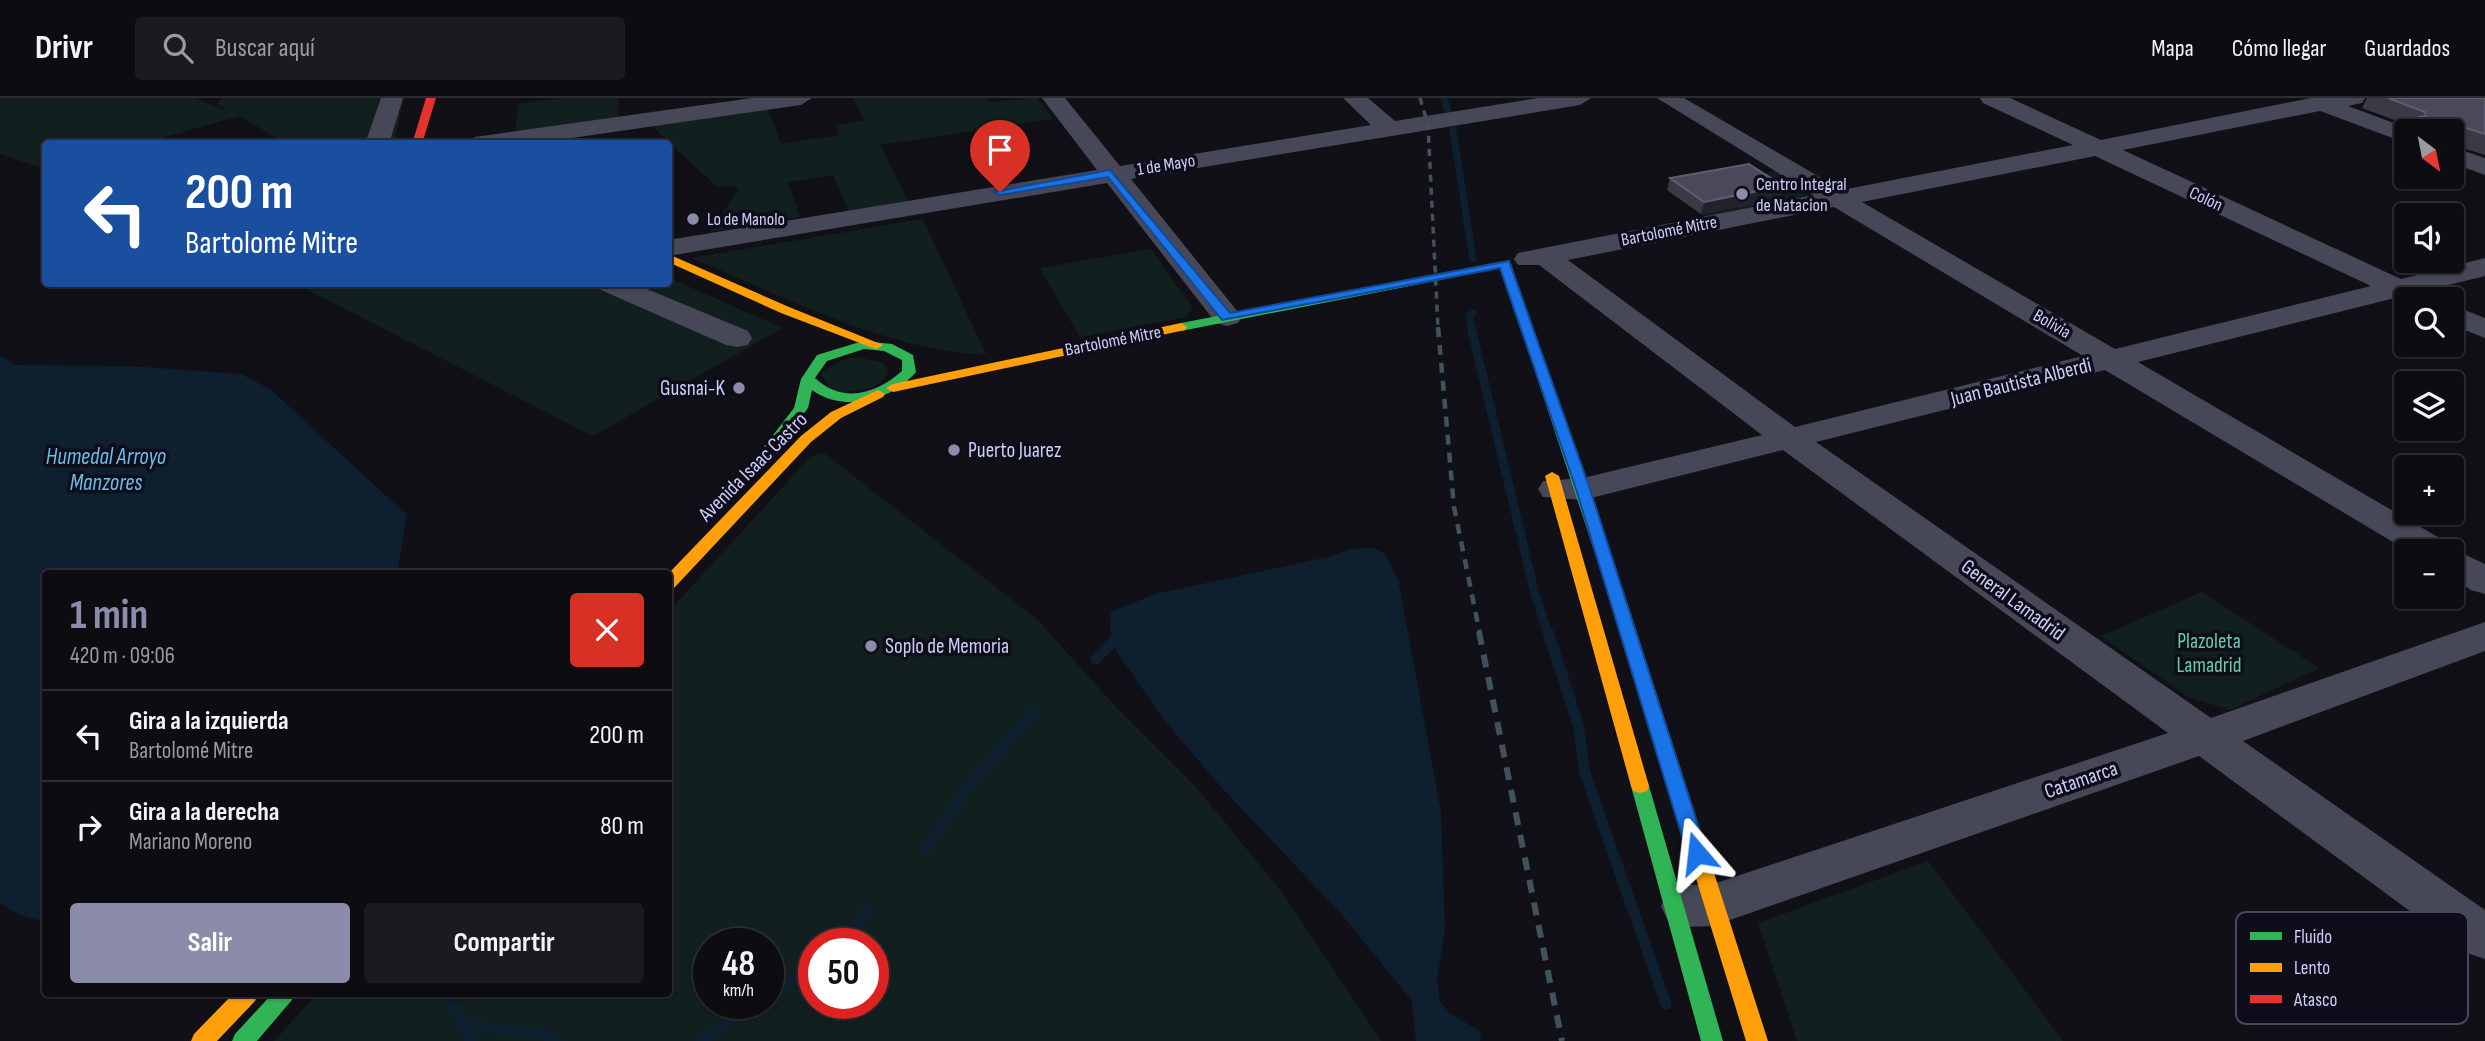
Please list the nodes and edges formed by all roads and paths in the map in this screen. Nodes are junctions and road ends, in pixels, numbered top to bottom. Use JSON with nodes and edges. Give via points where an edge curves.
{"nodes":[{"id":1,"x":392,"y":98,"type":"edge"},
{"id":2,"x":431,"y":98,"type":"edge"},
{"id":3,"x":801,"y":98,"type":"edge"},
{"id":4,"x":1053,"y":98,"type":"edge"},
{"id":5,"x":1354,"y":98,"type":"edge"},
{"id":6,"x":1580,"y":98,"type":"edge"},
{"id":7,"x":1668,"y":98,"type":"edge"},
{"id":8,"x":1991,"y":98,"type":"edge"},
{"id":9,"x":2354,"y":98,"type":"edge"},
{"id":10,"x":2315,"y":101,"type":"edge"},
{"id":11,"x":1390,"y":130,"type":"junction"},
{"id":12,"x":2394,"y":131,"type":"edge"},
{"id":13,"x":378,"y":140,"type":"edge"},
{"id":14,"x":418,"y":140,"type":"edge"},
{"id":15,"x":503,"y":140,"type":"edge"},
{"id":16,"x":2096,"y":148,"type":"junction"},
{"id":17,"x":2464,"y":159,"type":"edge"},
{"id":18,"x":2485,"y":167,"type":"edge"},
{"id":19,"x":1110,"y":173,"type":"junction"},
{"id":20,"x":1836,"y":197,"type":"junction"},
{"id":21,"x":672,"y":247,"type":"edge"},
{"id":22,"x":1545,"y":256,"type":"junction"},
{"id":23,"x":672,"y":259,"type":"edge"},
{"id":24,"x":2485,"y":267,"type":"edge"},
{"id":25,"x":1492,"y":271,"type":"junction"},
{"id":26,"x":618,"y":287,"type":"edge"},
{"id":27,"x":2394,"y":287,"type":"edge"},
{"id":28,"x":2429,"y":287,"type":"edge"},
{"id":29,"x":2394,"y":297,"type":"edge"},
{"id":30,"x":785,"y":310,"type":"junction"},
{"id":31,"x":1227,"y":317,"type":"junction"},
{"id":32,"x":2464,"y":320,"type":"edge"},
{"id":33,"x":2485,"y":330,"type":"edge"},
{"id":34,"x":799,"y":337,"type":"dead end"},
{"id":35,"x":737,"y":338,"type":"dead end"},
{"id":36,"x":879,"y":345,"type":"junction"},
{"id":37,"x":901,"y":352,"type":"junction"},
{"id":38,"x":925,"y":356,"type":"dead end"},
{"id":39,"x":2110,"y":359,"type":"junction"},
{"id":40,"x":949,"y":360,"type":"dead end"},
{"id":41,"x":985,"y":366,"type":"junction"},
{"id":42,"x":808,"y":369,"type":"junction"},
{"id":43,"x":886,"y":391,"type":"junction"},
{"id":44,"x":1791,"y":440,"type":"junction"},
{"id":45,"x":762,"y":457,"type":"dead end"},
{"id":46,"x":1562,"y":480,"type":"junction"},
{"id":47,"x":2415,"y":539,"type":"edge"},
{"id":48,"x":2464,"y":568,"type":"edge"},
{"id":49,"x":672,"y":580,"type":"edge"},
{"id":50,"x":2485,"y":581,"type":"edge"},
{"id":51,"x":2485,"y":636,"type":"edge"},
{"id":52,"x":2204,"y":738,"type":"junction"},
{"id":53,"x":1693,"y":906,"type":"junction"},
{"id":54,"x":2447,"y":912,"type":"edge"},
{"id":55,"x":2468,"y":927,"type":"edge"},
{"id":56,"x":2485,"y":939,"type":"edge"},
{"id":57,"x":244,"y":997,"type":"edge"},
{"id":58,"x":283,"y":997,"type":"edge"},
{"id":59,"x":202,"y":1041,"type":"edge"},
{"id":60,"x":243,"y":1041,"type":"edge"},
{"id":61,"x":1712,"y":1041,"type":"edge"},
{"id":62,"x":1757,"y":1041,"type":"edge"}],
"edges":[{"from":1,"to":13,"type":"street"},
{"from":2,"to":14,"type":"main road"},
{"from":3,"to":15,"type":"street"},
{"from":4,"to":19,"type":"street"},
{"from":5,"to":11,"type":"street"},
{"from":6,"to":11,"type":"street","name":"1 de Mayo"},
{"from":7,"to":20,"type":"street","name":"Bolivia"},
{"from":8,"to":16,"type":"street","name":"Colón"},
{"from":9,"to":10,"type":"street","name":"Bartolomé Mitre"},
{"from":10,"to":12,"type":"street"},
{"from":10,"to":16,"type":"street","name":"Bartolomé Mitre"},
{"from":11,"to":19,"type":"street","name":"1 de Mayo"},
{"from":16,"to":20,"type":"street","name":"Bartolomé Mitre"},
{"from":16,"to":27,"type":"street","name":"Colón"},
{"from":17,"to":18,"type":"street"},
{"from":19,"to":21,"type":"street","name":"1 de Mayo"},
{"from":19,"to":31,"type":"street"},
{"from":20,"to":22,"type":"street","name":"Bartolomé Mitre"},
{"from":20,"to":39,"type":"street","name":"Bolivia"},
{"from":22,"to":25,"type":"street","name":"Bartolomé Mitre"},
{"from":22,"to":44,"type":"street","name":"General Lamadrid"},
{"from":23,"to":30,"type":"main road"},
{"from":24,"to":28,"type":"street","name":"Juan Bautista Alberdi"},
{"from":25,"to":31,"type":"main road","name":"Bartolomé Mitre"},
{"from":25,"to":46,"type":"main road"},
{"from":26,"to":35,"type":"street"},
{"from":29,"to":39,"type":"street","name":"Juan Bautista Alberdi"},
{"from":30,"to":34,"type":"main road"},
{"from":30,"to":36,"type":"main road"},
{"from":31,"to":41,"type":"main road","name":"Bartolomé Mitre"},
{"from":32,"to":33,"type":"street"},
{"from":36,"to":37,"type":"main road"},
{"from":36,"to":42,"type":"main road","via":[[845,348]]},
{"from":37,"to":38,"type":"main road"},
{"from":37,"to":43,"type":"main road","via":[[908,358],[909,372]]},
{"from":39,"to":44,"type":"street","name":"Juan Bautista Alberdi"},
{"from":39,"to":47,"type":"street","name":"Bolivia"},
{"from":40,"to":41,"type":"main road","name":"Bartolomé Mitre"},
{"from":41,"to":43,"type":"main road","name":"Bartolomé Mitre"},
{"from":42,"to":43,"type":"main road","via":[[812,387],[834,397]]},
{"from":42,"to":45,"type":"main road","name":"Avenida Isaac Castro","via":[[807,399]]},
{"from":43,"to":49,"type":"main road","name":"Avenida Isaac Castro","via":[[836,415],[806,439]]},
{"from":44,"to":46,"type":"street","name":"Juan Bautista Alberdi"},
{"from":44,"to":52,"type":"street","name":"General Lamadrid"},
{"from":46,"to":53,"type":"main road"},
{"from":46,"to":53,"type":"main road"},
{"from":48,"to":50,"type":"street"},
{"from":51,"to":52,"type":"street","name":"Catamarca"},
{"from":52,"to":53,"type":"street","name":"Catamarca"},
{"from":52,"to":54,"type":"street","name":"General Lamadrid"},
{"from":53,"to":61,"type":"main road"},
{"from":53,"to":62,"type":"main road"},
{"from":55,"to":56,"type":"street","name":"General Lamadrid"},
{"from":57,"to":59,"type":"main road"},
{"from":58,"to":60,"type":"main road"}]}
